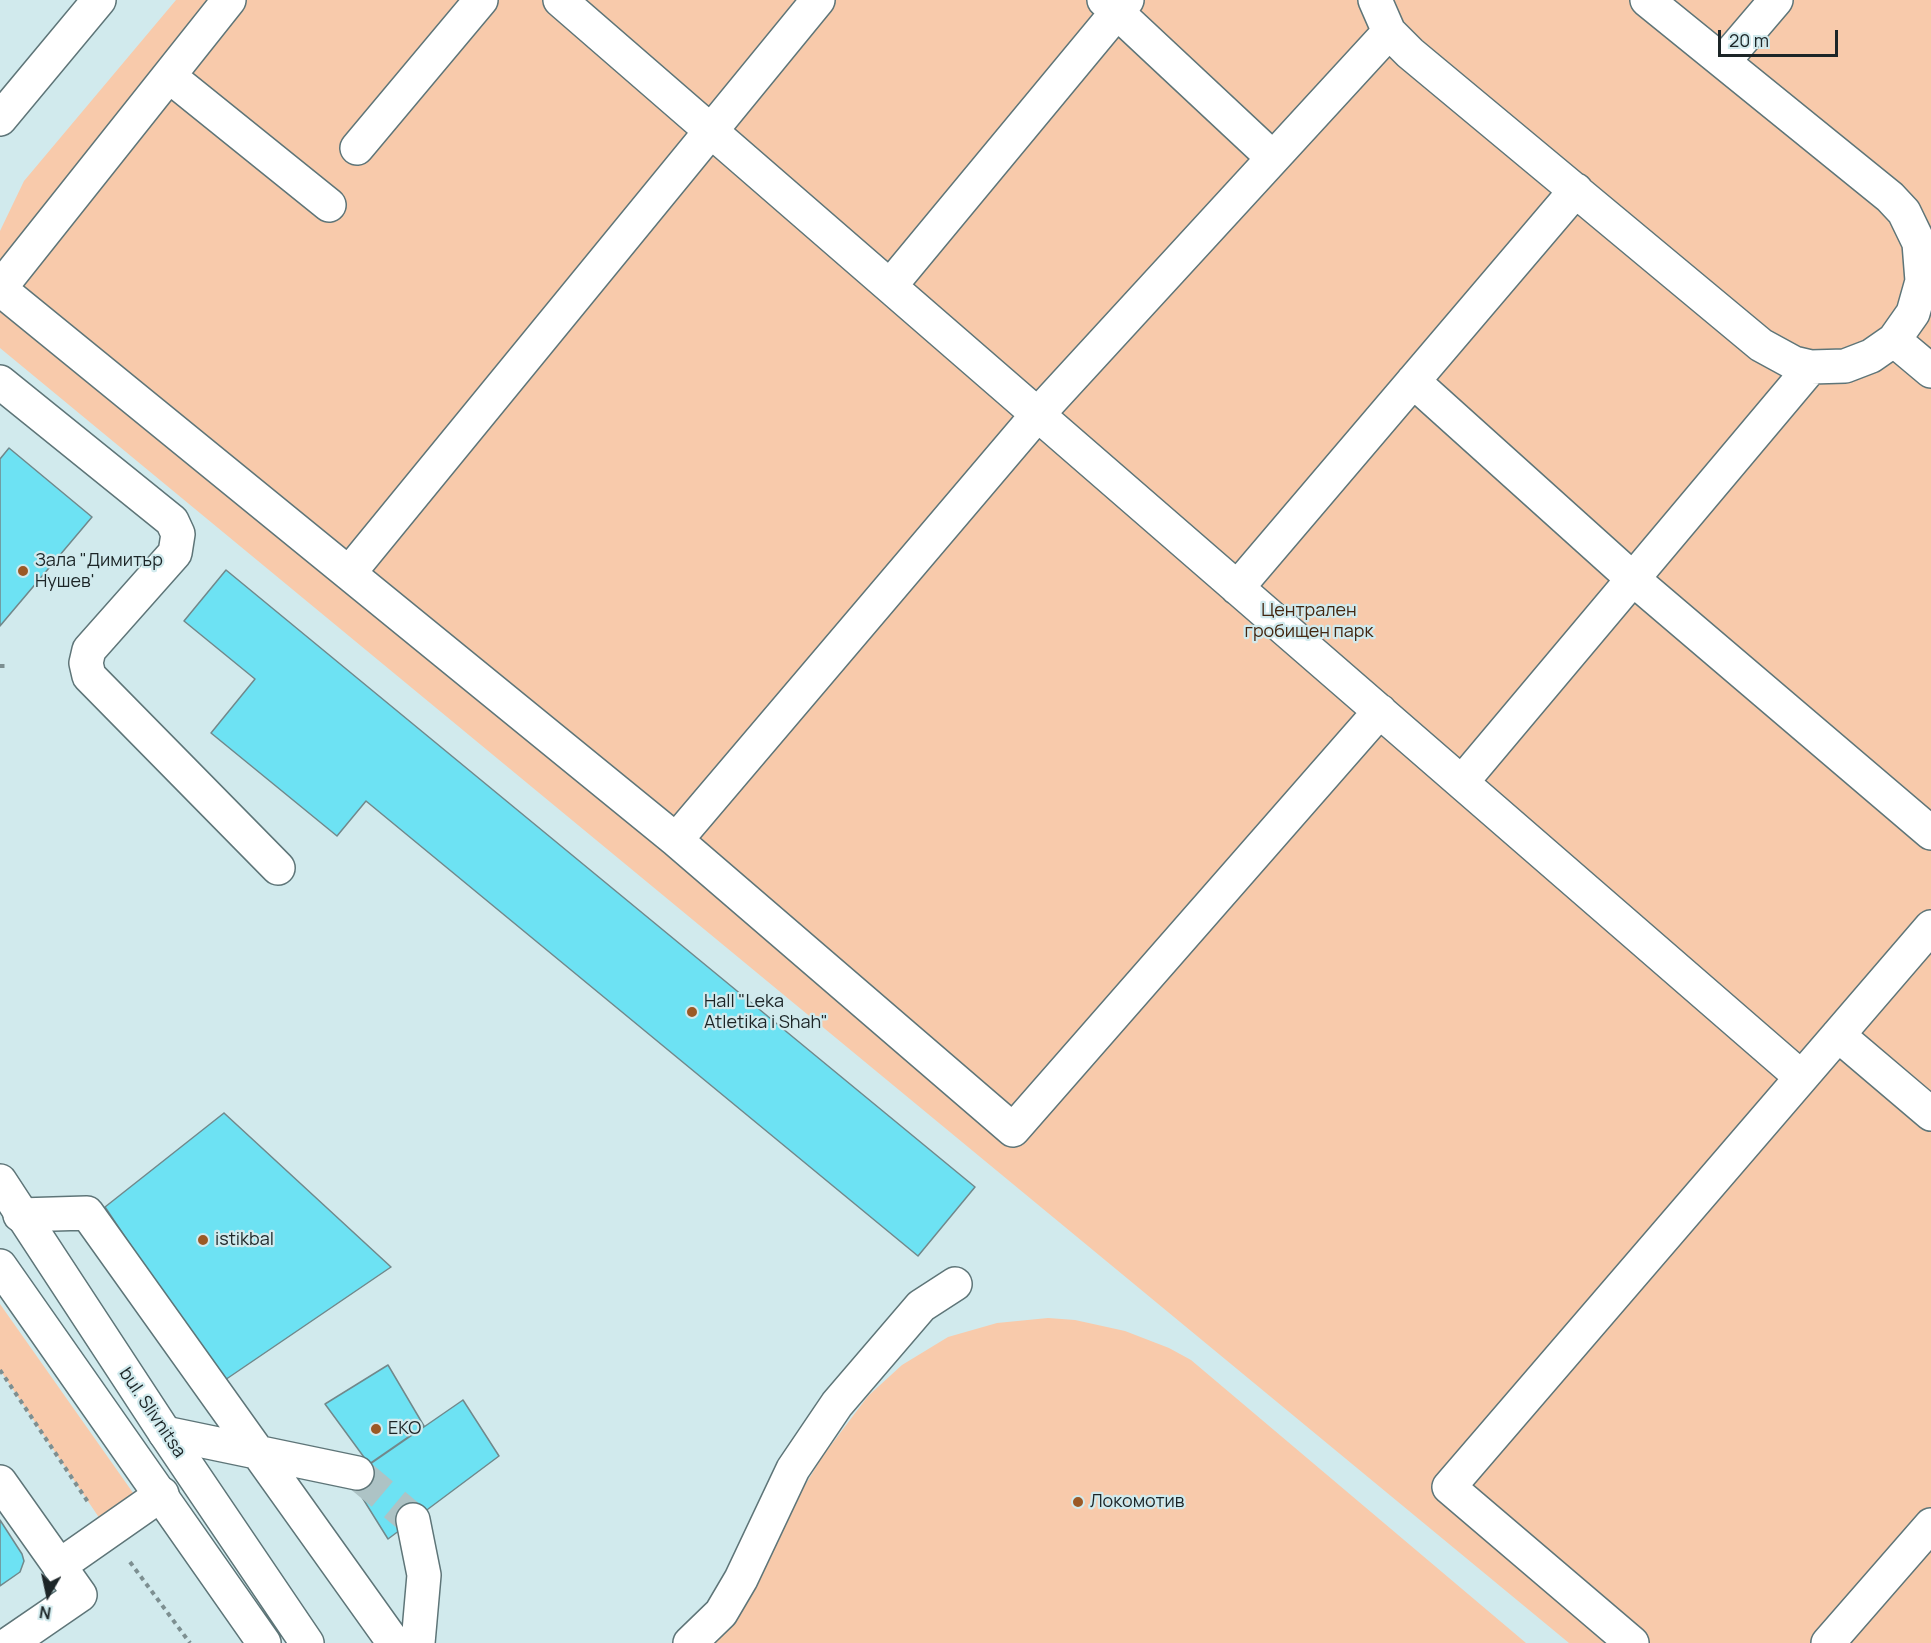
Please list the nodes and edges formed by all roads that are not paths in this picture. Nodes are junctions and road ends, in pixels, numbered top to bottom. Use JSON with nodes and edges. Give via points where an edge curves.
{"nodes":[{"id":1,"x":99,"y":0,"type":"edge"},
{"id":2,"x":229,"y":0,"type":"edge"},
{"id":3,"x":481,"y":0,"type":"edge"},
{"id":4,"x":560,"y":0,"type":"edge"},
{"id":5,"x":818,"y":0,"type":"edge"},
{"id":6,"x":1376,"y":0,"type":"edge"},
{"id":7,"x":1647,"y":0,"type":"edge"},
{"id":8,"x":1776,"y":0,"type":"edge"},
{"id":9,"x":1116,"y":4,"type":"edge"},
{"id":10,"x":1389,"y":32,"type":"junction"},
{"id":11,"x":1724,"y":61,"type":"junction"},
{"id":12,"x":169,"y":76,"type":"junction"},
{"id":13,"x":0,"y":119,"type":"edge"},
{"id":14,"x":711,"y":131,"type":"junction"},
{"id":15,"x":357,"y":148,"type":"dead end"},
{"id":16,"x":1274,"y":158,"type":"junction"},
{"id":17,"x":1576,"y":190,"type":"junction"},
{"id":18,"x":329,"y":205,"type":"dead end"},
{"id":19,"x":890,"y":286,"type":"junction"},
{"id":20,"x":0,"y":289,"type":"edge"},
{"id":21,"x":1894,"y":340,"type":"junction"},
{"id":22,"x":1811,"y":367,"type":"junction"},
{"id":23,"x":1931,"y":371,"type":"edge"},
{"id":24,"x":1413,"y":381,"type":"junction"},
{"id":25,"x":0,"y":382,"type":"edge"},
{"id":26,"x":1038,"y":414,"type":"junction"},
{"id":27,"x":349,"y":573,"type":"junction"},
{"id":28,"x":1633,"y":579,"type":"junction"},
{"id":29,"x":1237,"y":588,"type":"junction"},
{"id":30,"x":1380,"y":711,"type":"junction"},
{"id":31,"x":1462,"y":783,"type":"junction"},
{"id":32,"x":1931,"y":833,"type":"edge"},
{"id":33,"x":676,"y":840,"type":"junction"},
{"id":34,"x":278,"y":868,"type":"dead end"},
{"id":35,"x":1931,"y":927,"type":"edge"},
{"id":36,"x":1838,"y":1035,"type":"junction"},
{"id":37,"x":1801,"y":1077,"type":"junction"},
{"id":38,"x":1931,"y":1114,"type":"edge"},
{"id":39,"x":0,"y":1181,"type":"edge"},
{"id":40,"x":20,"y":1215,"type":"junction"},
{"id":41,"x":3,"y":1274,"type":"edge"},
{"id":42,"x":955,"y":1284,"type":"dead end"},
{"id":43,"x":165,"y":1433,"type":"junction"},
{"id":44,"x":259,"y":1452,"type":"junction"},
{"id":45,"x":357,"y":1473,"type":"tunnel mouth"},
{"id":46,"x":0,"y":1482,"type":"edge"},
{"id":47,"x":162,"y":1494,"type":"junction"},
{"id":48,"x":412,"y":1520,"type":"tunnel mouth"},
{"id":49,"x":1931,"y":1525,"type":"edge"},
{"id":50,"x":59,"y":1566,"type":"junction"},
{"id":51,"x":10,"y":1643,"type":"edge"},
{"id":52,"x":264,"y":1643,"type":"edge"},
{"id":53,"x":308,"y":1643,"type":"edge"},
{"id":54,"x":394,"y":1643,"type":"edge"},
{"id":55,"x":418,"y":1643,"type":"edge"},
{"id":56,"x":690,"y":1643,"type":"edge"},
{"id":57,"x":1632,"y":1643,"type":"edge"},
{"id":58,"x":1828,"y":1643,"type":"edge"}],
"edges":[{"from":1,"to":13,"type":"main road"},
{"from":2,"to":12,"type":"main road"},
{"from":3,"to":15,"type":"main road"},
{"from":4,"to":14,"type":"main road"},
{"from":5,"to":14,"type":"main road"},
{"from":6,"to":10,"type":"main road"},
{"from":7,"to":11,"type":"main road"},
{"from":8,"to":11,"type":"main road"},
{"from":9,"to":16,"type":"main road"},
{"from":9,"to":19,"type":"main road"},
{"from":10,"to":16,"type":"main road"},
{"from":10,"to":17,"type":"main road"},
{"from":11,"to":21,"type":"main road","via":[[1904,212],[1919,243],[1922,281],[1913,313]]},
{"from":12,"to":18,"type":"main road"},
{"from":12,"to":20,"type":"main road"},
{"from":14,"to":19,"type":"main road"},
{"from":14,"to":27,"type":"main road"},
{"from":16,"to":26,"type":"main road"},
{"from":17,"to":22,"type":"main road","via":[[1761,345],[1794,363]]},
{"from":17,"to":24,"type":"main road"},
{"from":19,"to":26,"type":"main road"},
{"from":20,"to":27,"type":"main road"},
{"from":21,"to":22,"type":"main road","via":[[1871,356],[1845,366]]},
{"from":21,"to":23,"type":"main road"},
{"from":22,"to":28,"type":"main road"},
{"from":24,"to":28,"type":"main road"},
{"from":24,"to":29,"type":"main road"},
{"from":25,"to":34,"type":"main road","via":[[172,521],[178,534],[175,553],[89,650],[89,676]]},
{"from":26,"to":29,"type":"main road"},
{"from":26,"to":33,"type":"main road"},
{"from":27,"to":33,"type":"main road"},
{"from":28,"to":31,"type":"main road"},
{"from":28,"to":32,"type":"main road"},
{"from":29,"to":30,"type":"main road"},
{"from":30,"to":31,"type":"main road"},
{"from":30,"to":33,"type":"main road","via":[[1013,1130]]},
{"from":31,"to":37,"type":"main road"},
{"from":35,"to":36,"type":"main road"},
{"from":36,"to":37,"type":"main road"},
{"from":36,"to":38,"type":"main road"},
{"from":37,"to":57,"type":"main road","via":[[1449,1487]]},
{"from":39,"to":40,"type":"main road","name":"bul. Slivnitsa"},
{"from":40,"to":43,"type":"main road","name":"bul. Slivnitsa"},
{"from":40,"to":44,"type":"main road","via":[[87,1213]]},
{"from":41,"to":47,"type":"main road","name":"bul. Slivnitsa"},
{"from":42,"to":56,"type":"main road","via":[[921,1306],[837,1404],[793,1468],[721,1613]]},
{"from":43,"to":44,"type":"main road"},
{"from":43,"to":53,"type":"main road","name":"bul. Slivnitsa"},
{"from":44,"to":45,"type":"main road"},
{"from":44,"to":54,"type":"main road"},
{"from":46,"to":50,"type":"main road"},
{"from":47,"to":50,"type":"main road"},
{"from":47,"to":52,"type":"main road","name":"bul. Slivnitsa"},
{"from":48,"to":55,"type":"main road","via":[[424,1575]]},
{"from":49,"to":58,"type":"main road"},
{"from":50,"to":51,"type":"main road","via":[[80,1595]]}]}
